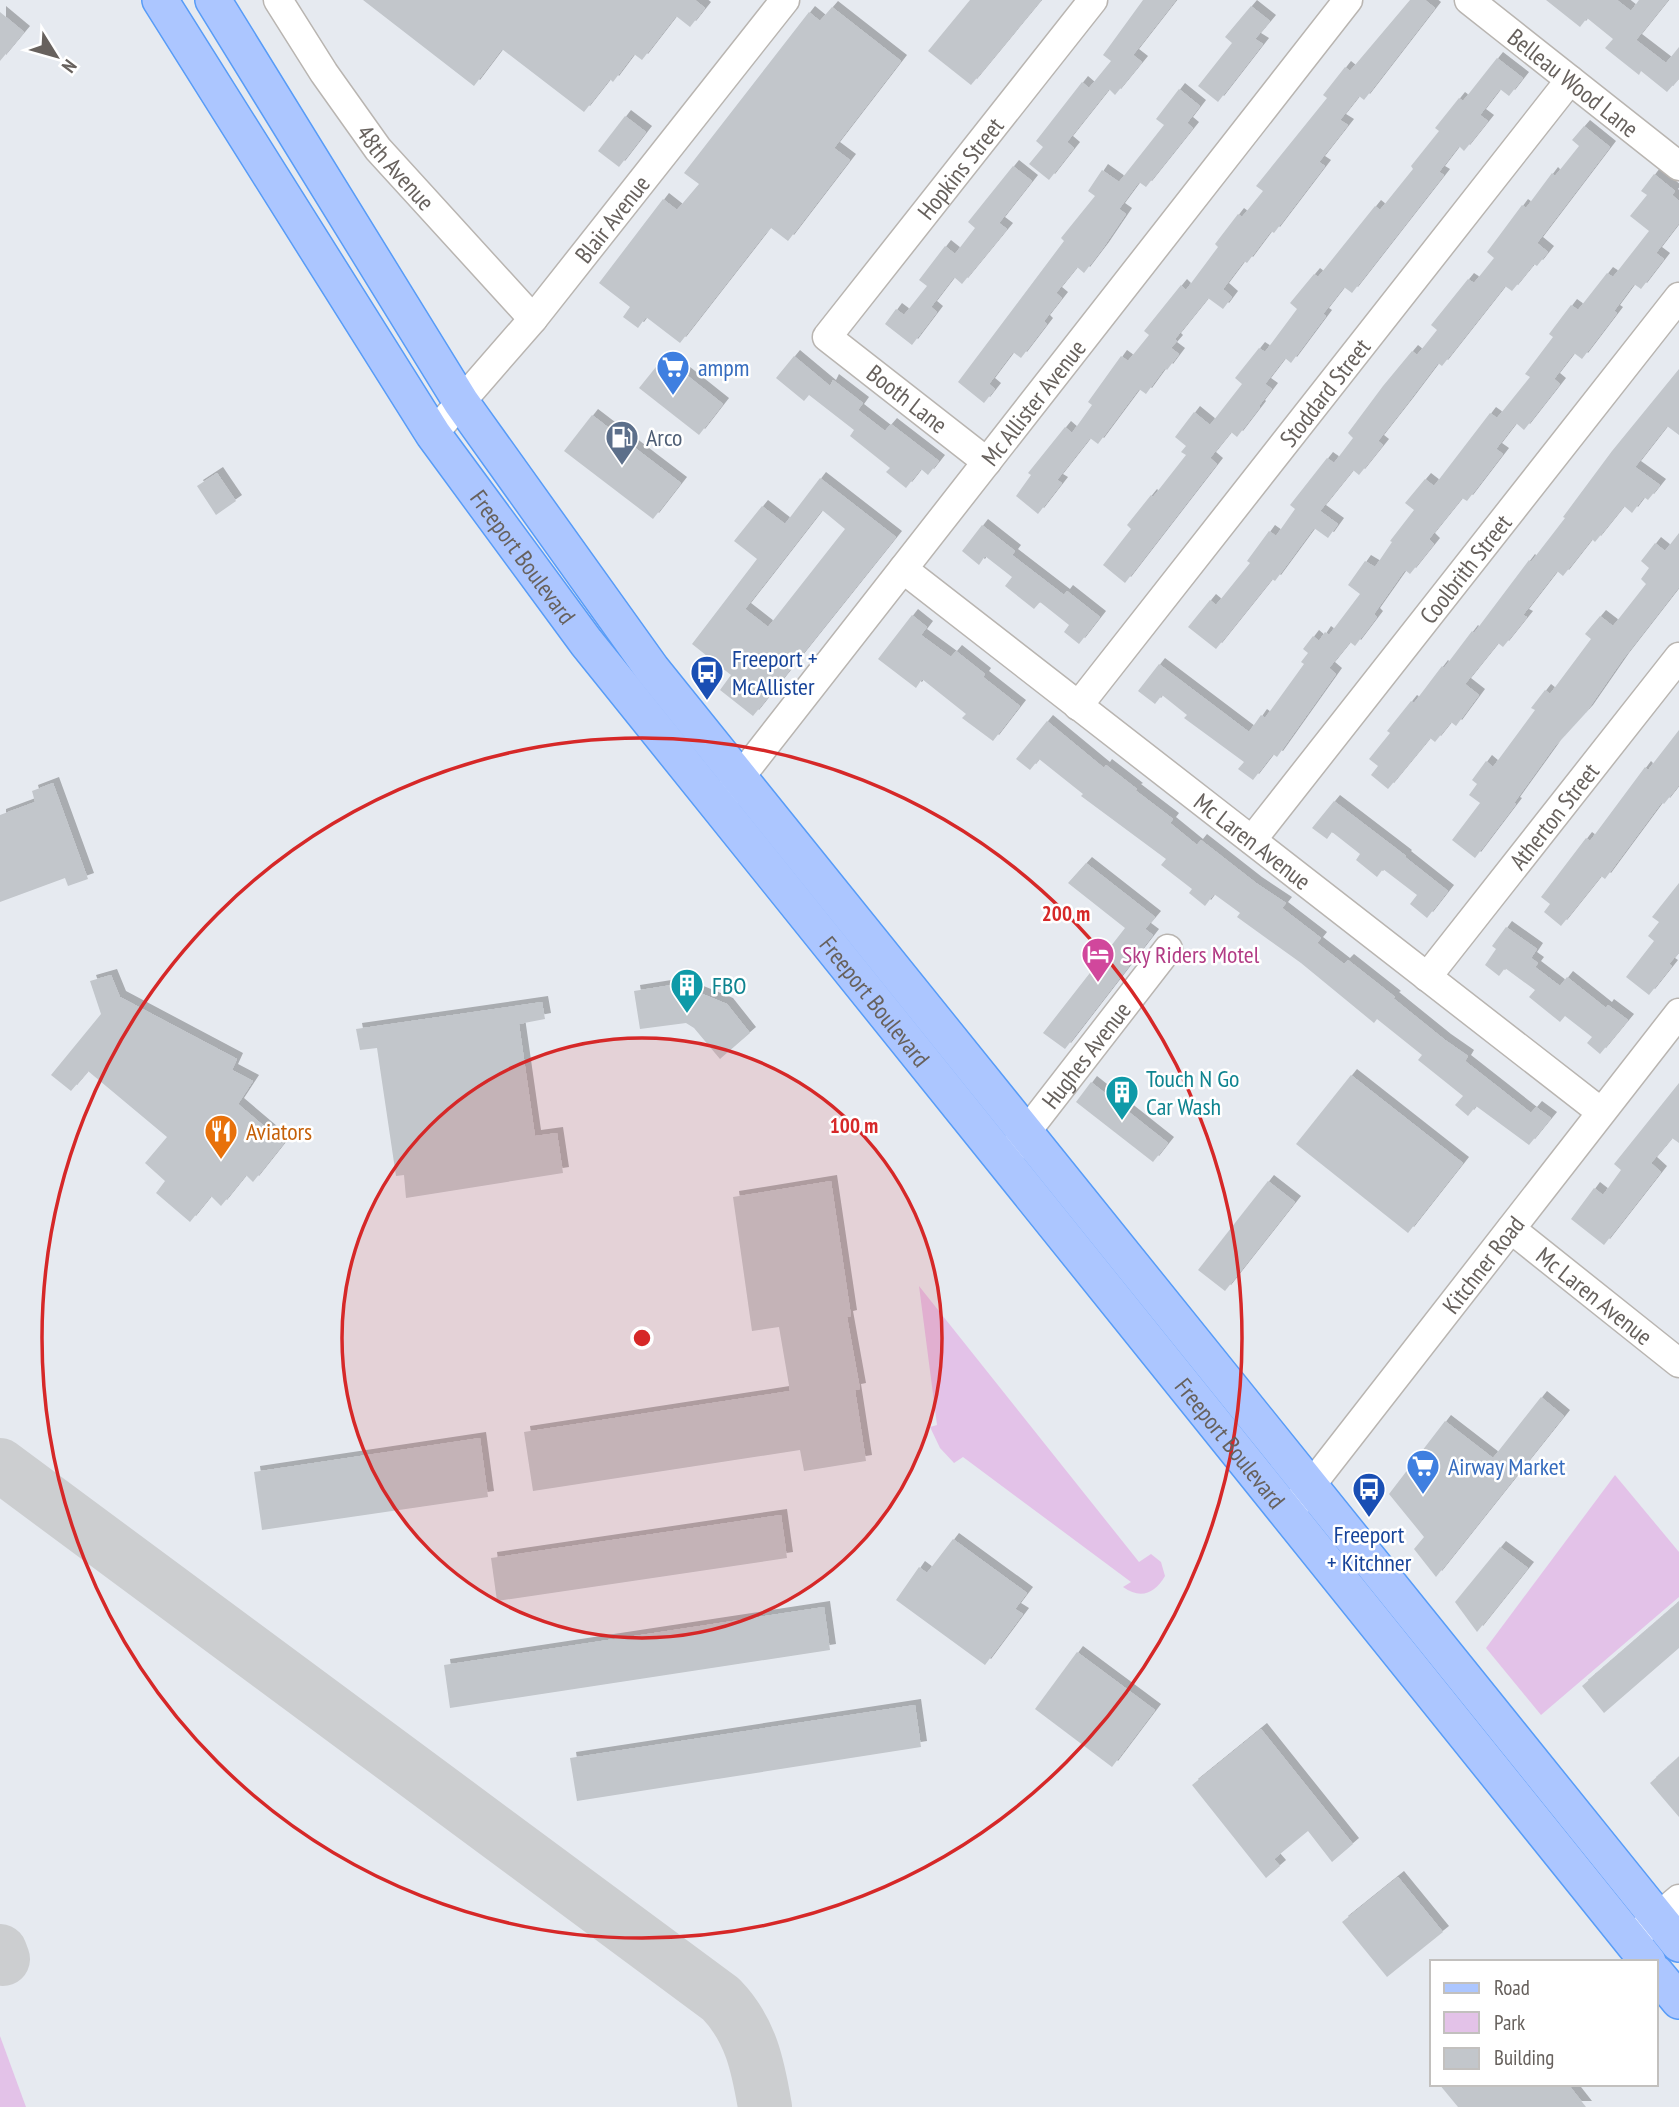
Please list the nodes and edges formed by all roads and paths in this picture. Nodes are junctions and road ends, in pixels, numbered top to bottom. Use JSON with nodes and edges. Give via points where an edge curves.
{"nodes":[{"id":1,"x":160,"y":0,"type":"edge"},
{"id":2,"x":213,"y":0,"type":"edge"},
{"id":3,"x":278,"y":0,"type":"edge"},
{"id":4,"x":785,"y":0,"type":"edge"},
{"id":5,"x":1093,"y":0,"type":"edge"},
{"id":6,"x":1348,"y":0,"type":"edge"},
{"id":7,"x":1469,"y":0,"type":"edge"},
{"id":8,"x":1570,"y":80,"type":"junction"},
{"id":9,"x":1679,"y":166,"type":"edge"},
{"id":10,"x":1679,"y":297,"type":"edge"},
{"id":11,"x":533,"y":318,"type":"junction"},
{"id":12,"x":828,"y":337,"type":"joint"},
{"id":13,"x":461,"y":402,"type":"junction"},
{"id":14,"x":433,"y":434,"type":"junction"},
{"id":15,"x":987,"y":462,"type":"junction"},
{"id":16,"x":903,"y":569,"type":"junction"},
{"id":17,"x":1679,"y":657,"type":"edge"},
{"id":18,"x":1078,"y":706,"type":"junction"},
{"id":19,"x":739,"y":779,"type":"junction"},
{"id":20,"x":718,"y":806,"type":"junction"},
{"id":21,"x":1252,"y":840,"type":"junction"},
{"id":22,"x":1168,"y":949,"type":"dead end"},
{"id":23,"x":1427,"y":977,"type":"junction"},
{"id":24,"x":1679,"y":1013,"type":"edge"},
{"id":25,"x":1601,"y":1112,"type":"junction"},
{"id":26,"x":1025,"y":1134,"type":"junction"},
{"id":27,"x":1004,"y":1162,"type":"junction"},
{"id":28,"x":1511,"y":1229,"type":"junction"},
{"id":29,"x":1679,"y":1363,"type":"edge"},
{"id":30,"x":1310,"y":1486,"type":"junction"},
{"id":31,"x":1288,"y":1516,"type":"junction"},
{"id":32,"x":1672,"y":1920,"type":"edge"},
{"id":33,"x":1639,"y":1951,"type":"edge"},
{"id":34,"x":1658,"y":1975,"type":"edge"},
{"id":35,"x":1679,"y":2001,"type":"edge"}],
"edges":[{"from":1,"to":14,"type":"main road","name":"Freeport Boulevard"},
{"from":2,"to":13,"type":"main road","name":"Freeport Boulevard"},
{"from":3,"to":11,"type":"street","name":"48th Avenue","via":[[378,149]]},
{"from":4,"to":11,"type":"street","name":"Blair Avenue"},
{"from":5,"to":12,"type":"street","name":"Hopkins Street"},
{"from":6,"to":15,"type":"street","name":"Mc Allister Avenue"},
{"from":7,"to":8,"type":"street","name":"Belleau Wood Lane"},
{"from":8,"to":9,"type":"street","name":"Belleau Wood Lane"},
{"from":8,"to":18,"type":"street","name":"Stoddard Street"},
{"from":10,"to":21,"type":"street","name":"Coolbrith Street"},
{"from":11,"to":13,"type":"street","name":"Blair Avenue"},
{"from":12,"to":15,"type":"street","name":"Booth Lane"},
{"from":13,"to":14,"type":"street","name":"Blair Avenue"},
{"from":13,"to":19,"type":"main road","name":"Freeport Boulevard","via":[[652,669]]},
{"from":14,"to":20,"type":"main road","name":"Freeport Boulevard","via":[[586,642]]},
{"from":15,"to":16,"type":"street","name":"Mc Allister Avenue"},
{"from":16,"to":18,"type":"street","name":"Mc Laren Avenue"},
{"from":16,"to":19,"type":"street","name":"Mc Allister Avenue"},
{"from":17,"to":23,"type":"street","name":"Atherton Street"},
{"from":18,"to":21,"type":"street","name":"Mc Laren Avenue"},
{"from":19,"to":20,"type":"street","name":"Mc Allister Avenue"},
{"from":19,"to":26,"type":"main road","name":"Freeport Boulevard"},
{"from":20,"to":27,"type":"main road","name":"Freeport Boulevard"},
{"from":21,"to":23,"type":"street","name":"Mc Laren Avenue"},
{"from":22,"to":26,"type":"street","name":"Hughes Avenue"},
{"from":23,"to":25,"type":"street","name":"Mc Laren Avenue"},
{"from":24,"to":25,"type":"street","name":"Kitchner Road"},
{"from":25,"to":28,"type":"street","name":"Kitchner Road"},
{"from":26,"to":27,"type":"street","name":"Hughes Avenue"},
{"from":26,"to":30,"type":"main road","name":"Freeport Boulevard"},
{"from":27,"to":31,"type":"main road","name":"Freeport Boulevard"},
{"from":28,"to":29,"type":"street","name":"Mc Laren Avenue"},
{"from":28,"to":30,"type":"street","name":"Kitchner Road"},
{"from":30,"to":31,"type":"street","name":"Kitchner Road"},
{"from":30,"to":32,"type":"main road","name":"Freeport Boulevard"},
{"from":31,"to":33,"type":"main road","name":"Freeport Boulevard"},
{"from":32,"to":33,"type":"street"},
{"from":34,"to":35,"type":"main road"}]}
